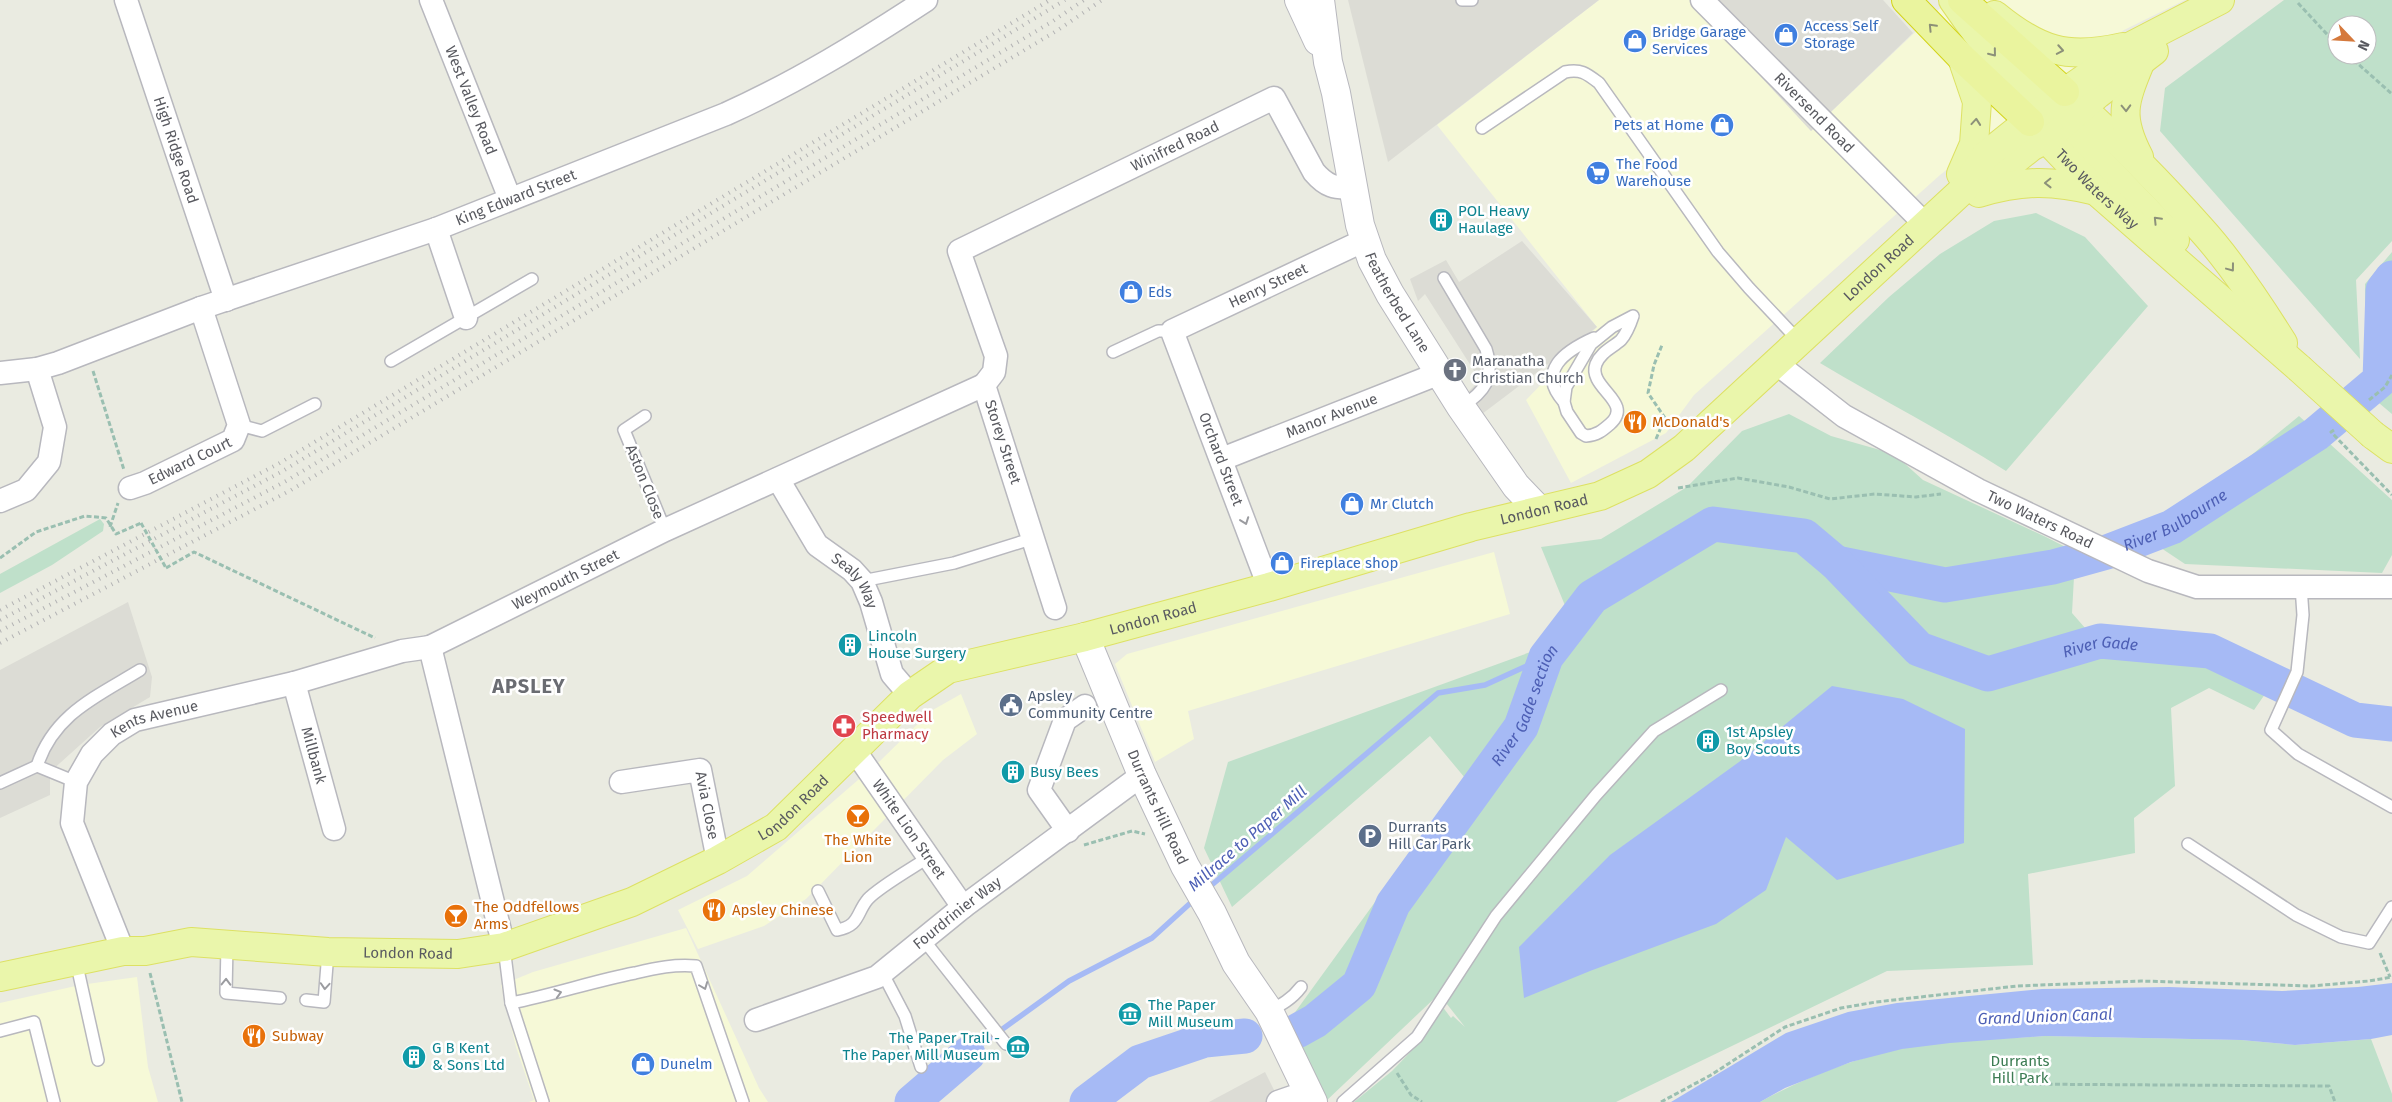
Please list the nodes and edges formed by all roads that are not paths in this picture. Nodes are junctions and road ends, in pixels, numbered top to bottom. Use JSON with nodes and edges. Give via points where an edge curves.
{"nodes":[{"id":1,"x":126,"y":0,"type":"edge"},
{"id":2,"x":431,"y":0,"type":"edge"},
{"id":3,"x":926,"y":0,"type":"edge"},
{"id":4,"x":1299,"y":0,"type":"edge"},
{"id":5,"x":1320,"y":0,"type":"edge"},
{"id":6,"x":1462,"y":0,"type":"edge"},
{"id":7,"x":1472,"y":0,"type":"edge"},
{"id":8,"x":1702,"y":0,"type":"edge"},
{"id":9,"x":1906,"y":0,"type":"edge"},
{"id":10,"x":1953,"y":0,"type":"edge"},
{"id":11,"x":1962,"y":0,"type":"edge"},
{"id":12,"x":1973,"y":0,"type":"edge"},
{"id":13,"x":2215,"y":3,"type":"edge"},
{"id":14,"x":2137,"y":53,"type":"junction"},
{"id":15,"x":1962,"y":58,"type":"junction"},
{"id":16,"x":1328,"y":62,"type":"junction"},
{"id":17,"x":2075,"y":99,"type":"junction"},
{"id":18,"x":1482,"y":128,"type":"dead end"},
{"id":19,"x":2038,"y":130,"type":"junction"},
{"id":20,"x":2146,"y":171,"type":"junction"},
{"id":21,"x":1353,"y":187,"type":"junction"},
{"id":22,"x":2096,"y":191,"type":"junction"},
{"id":23,"x":1958,"y":195,"type":"junction"},
{"id":24,"x":510,"y":199,"type":"junction"},
{"id":25,"x":1925,"y":224,"type":"junction"},
{"id":26,"x":436,"y":229,"type":"junction"},
{"id":27,"x":1364,"y":240,"type":"junction"},
{"id":28,"x":959,"y":251,"type":"joint"},
{"id":29,"x":1444,"y":278,"type":"dead end"},
{"id":30,"x":532,"y":279,"type":"dead end"},
{"id":31,"x":2220,"y":299,"type":"junction"},
{"id":32,"x":226,"y":300,"type":"junction"},
{"id":33,"x":201,"y":308,"type":"junction"},
{"id":34,"x":466,"y":318,"type":"junction"},
{"id":35,"x":1172,"y":331,"type":"junction"},
{"id":36,"x":1600,"y":336,"type":"junction"},
{"id":37,"x":1800,"y":341,"type":"junction"},
{"id":38,"x":1112,"y":352,"type":"dead end"},
{"id":39,"x":391,"y":361,"type":"dead end"},
{"id":40,"x":1776,"y":363,"type":"junction"},
{"id":41,"x":2299,"y":368,"type":"junction"},
{"id":42,"x":37,"y":369,"type":"junction"},
{"id":43,"x":0,"y":373,"type":"edge"},
{"id":44,"x":1440,"y":373,"type":"junction"},
{"id":45,"x":984,"y":384,"type":"junction"},
{"id":46,"x":1564,"y":402,"type":"junction"},
{"id":47,"x":316,"y":404,"type":"dead end"},
{"id":48,"x":1461,"y":407,"type":"junction"},
{"id":49,"x":645,"y":416,"type":"dead end"},
{"id":50,"x":239,"y":425,"type":"junction"},
{"id":51,"x":2383,"y":442,"type":"edge"},
{"id":52,"x":1222,"y":459,"type":"junction"},
{"id":53,"x":778,"y":479,"type":"junction"},
{"id":54,"x":130,"y":488,"type":"road end"},
{"id":55,"x":0,"y":501,"type":"edge"},
{"id":56,"x":1539,"y":510,"type":"junction"},
{"id":57,"x":665,"y":530,"type":"junction"},
{"id":58,"x":1034,"y":538,"type":"junction"},
{"id":59,"x":862,"y":581,"type":"junction"},
{"id":60,"x":2302,"y":586,"type":"junction"},
{"id":61,"x":1269,"y":587,"type":"junction"},
{"id":62,"x":2392,"y":587,"type":"edge"},
{"id":63,"x":1055,"y":608,"type":"dead end"},
{"id":64,"x":1085,"y":637,"type":"junction"},
{"id":65,"x":430,"y":647,"type":"junction"},
{"id":66,"x":140,"y":670,"type":"dead end"},
{"id":67,"x":294,"y":683,"type":"junction"},
{"id":68,"x":1721,"y":690,"type":"dead end"},
{"id":69,"x":910,"y":695,"type":"junction"},
{"id":70,"x":1085,"y":706,"type":"dead end"},
{"id":71,"x":855,"y":751,"type":"junction"},
{"id":72,"x":37,"y":766,"type":"junction"},
{"id":73,"x":1142,"y":776,"type":"junction"},
{"id":74,"x":76,"y":782,"type":"junction"},
{"id":75,"x":621,"y":782,"type":"dead end"},
{"id":76,"x":0,"y":783,"type":"edge"},
{"id":77,"x":2392,"y":807,"type":"edge"},
{"id":78,"x":334,"y":829,"type":"dead end"},
{"id":79,"x":1072,"y":840,"type":"junction"},
{"id":80,"x":2188,"y":844,"type":"dead end"},
{"id":81,"x":929,"y":857,"type":"junction"},
{"id":82,"x":718,"y":860,"type":"junction"},
{"id":83,"x":818,"y":891,"type":"dead end"},
{"id":84,"x":963,"y":906,"type":"junction"},
{"id":85,"x":2392,"y":907,"type":"edge"},
{"id":86,"x":923,"y":939,"type":"junction"},
{"id":87,"x":227,"y":945,"type":"junction"},
{"id":88,"x":504,"y":947,"type":"junction"},
{"id":89,"x":134,"y":951,"type":"junction"},
{"id":90,"x":328,"y":952,"type":"junction"},
{"id":91,"x":76,"y":961,"type":"junction"},
{"id":92,"x":882,"y":972,"type":"junction"},
{"id":93,"x":0,"y":977,"type":"edge"},
{"id":94,"x":1301,"y":987,"type":"dead end"},
{"id":95,"x":280,"y":998,"type":"dead end"},
{"id":96,"x":306,"y":1000,"type":"dead end"},
{"id":97,"x":511,"y":1003,"type":"junction"},
{"id":98,"x":1269,"y":1010,"type":"junction"},
{"id":99,"x":756,"y":1020,"type":"dead end"},
{"id":100,"x":0,"y":1031,"type":"edge"},
{"id":101,"x":1006,"y":1044,"type":"dead end"},
{"id":102,"x":98,"y":1060,"type":"dead end"},
{"id":103,"x":921,"y":1067,"type":"dead end"},
{"id":104,"x":1310,"y":1097,"type":"edge"},
{"id":105,"x":54,"y":1102,"type":"edge"},
{"id":106,"x":543,"y":1102,"type":"edge"},
{"id":107,"x":743,"y":1102,"type":"edge"},
{"id":108,"x":1278,"y":1102,"type":"edge"},
{"id":109,"x":1343,"y":1102,"type":"edge"}],
"edges":[{"from":1,"to":32,"type":"street","name":"High Ridge Road"},
{"from":2,"to":24,"type":"street","name":"West Valley Road"},
{"from":3,"to":24,"type":"street","name":"King Edward Street","via":[[828,62],[770,94]]},
{"from":4,"to":16,"type":"street","name":"Featherbed Lane"},
{"from":5,"to":16,"type":"street","name":"Featherbed Lane"},
{"from":6,"to":7,"type":"lane"},
{"from":8,"to":25,"type":"street","name":"Riversend Road"},
{"from":15,"to":9,"type":"highway","name":"Two Waters Way","one_way":true},
{"from":10,"to":19,"type":"main road","one_way":true,"via":[[2009,74],[2037,102]]},
{"from":11,"to":17,"type":"highway","name":"Two Waters Way"},
{"from":12,"to":14,"type":"main road","one_way":true,"via":[[2019,35],[2044,47],[2080,54]]},
{"from":13,"to":14,"type":"main road","name":"London Road"},
{"from":14,"to":17,"type":"main road","name":"London Road"},
{"from":14,"to":20,"type":"main road","one_way":true,"via":[[2125,99],[2126,118],[2129,139]]},
{"from":15,"to":19,"type":"highway","name":"Two Waters Way"},
{"from":23,"to":15,"type":"main road","one_way":true,"via":[[1974,144],[1977,102]]},
{"from":16,"to":21,"type":"street","name":"Featherbed Lane"},
{"from":17,"to":19,"type":"main road","name":"London Road"},
{"from":17,"to":20,"type":"main road","name":"Two Waters Way"},
{"from":31,"to":17,"type":"main road","one_way":true,"via":[[2171,235],[2071,132]]},
{"from":18,"to":37,"type":"lane","via":[[1565,72],[1578,70],[1589,76],[1599,83],[1718,252]]},
{"from":19,"to":22,"type":"main road","name":"Two Waters Way"},
{"from":19,"to":23,"type":"main road","name":"London Road","via":[[1985,156]]},
{"from":20,"to":41,"type":"main road","name":"Two Waters Way","one_way":true,"via":[[2201,229],[2258,304]]},
{"from":21,"to":27,"type":"street","name":"Featherbed Lane"},
{"from":21,"to":28,"type":"street","name":"Winifred Road","via":[[1336,187],[1322,181],[1314,172],[1274,98]]},
{"from":22,"to":23,"type":"main road","one_way":true,"via":[[2068,184],[2018,182]]},
{"from":22,"to":31,"type":"main road","name":"Two Waters Way"},
{"from":23,"to":25,"type":"main road","name":"London Road"},
{"from":24,"to":26,"type":"street","name":"King Edward Street"},
{"from":25,"to":37,"type":"main road","name":"London Road"},
{"from":26,"to":32,"type":"street","name":"King Edward Street"},
{"from":26,"to":34,"type":"street"},
{"from":27,"to":35,"type":"street","name":"Henry Street"},
{"from":27,"to":44,"type":"street","name":"Featherbed Lane","via":[[1379,275]]},
{"from":28,"to":45,"type":"street","name":"Storey Street","via":[[996,356],[994,372]]},
{"from":29,"to":48,"type":"lane","via":[[1490,361],[1485,387],[1476,398]]},
{"from":30,"to":34,"type":"lane"},
{"from":31,"to":41,"type":"main road","name":"Two Waters Way"},
{"from":32,"to":33,"type":"street","name":"King Edward Street"},
{"from":33,"to":42,"type":"street","name":"King Edward Street"},
{"from":33,"to":50,"type":"street","name":"Edward Court"},
{"from":34,"to":39,"type":"lane"},
{"from":35,"to":38,"type":"lane","via":[[1158,331]]},
{"from":35,"to":52,"type":"street","name":"Orchard Street"},
{"from":36,"to":46,"type":"lane","via":[[1588,348],[1566,387]]},
{"from":36,"to":46,"type":"lane","via":[[1576,347],[1554,368],[1553,387]]},
{"from":36,"to":46,"type":"lane","via":[[1633,316],[1629,329],[1599,359],[1594,372],[1615,403],[1615,419],[1598,434],[1586,436],[1581,433]]},
{"from":37,"to":40,"type":"main road","name":"London Road"},
{"from":40,"to":56,"type":"main road","name":"London Road","via":[[1684,448],[1648,474],[1600,496]]},
{"from":40,"to":60,"type":"street","name":"Two Waters Road","via":[[1844,416],[1978,490],[2148,571],[2196,587]]},
{"from":41,"to":51,"type":"main road","name":"Two Waters Way","bridge":true},
{"from":42,"to":43,"type":"street","name":"King Edward Street"},
{"from":42,"to":55,"type":"street","via":[[56,427],[49,462],[26,490]]},
{"from":44,"to":48,"type":"street","name":"Featherbed Lane"},
{"from":44,"to":52,"type":"street","name":"Manor Avenue"},
{"from":45,"to":53,"type":"street","name":"Weymouth Street"},
{"from":45,"to":58,"type":"street","name":"Storey Street"},
{"from":47,"to":50,"type":"lane","via":[[262,431]]},
{"from":48,"to":56,"type":"street","name":"Featherbed Lane","via":[[1516,486]]},
{"from":49,"to":57,"type":"lane","name":"Aston Close","via":[[624,430]]},
{"from":50,"to":54,"type":"street","name":"Edward Court","via":[[233,440]]},
{"from":52,"to":61,"type":"street","name":"Orchard Street","one_way":true},
{"from":53,"to":57,"type":"street","name":"Weymouth Street"},
{"from":53,"to":59,"type":"street","name":"Sealy Way","via":[[817,545]]},
{"from":56,"to":61,"type":"main road","name":"London Road"},
{"from":57,"to":65,"type":"street","name":"Weymouth Street"},
{"from":58,"to":59,"type":"lane","via":[[954,563]]},
{"from":58,"to":63,"type":"street","name":"Storey Street"},
{"from":59,"to":69,"type":"street","name":"Sealy Way","via":[[892,674]]},
{"from":60,"to":62,"type":"street","name":"Two Waters Road"},
{"from":60,"to":77,"type":"lane","via":[[2303,616],[2297,672],[2271,730],[2298,754]]},
{"from":61,"to":64,"type":"main road","name":"London Road"},
{"from":64,"to":69,"type":"main road","name":"London Road","via":[[948,669]]},
{"from":64,"to":73,"type":"street","name":"Durrants Hill Road"},
{"from":65,"to":67,"type":"street","name":"Kents Avenue","via":[[402,651]]},
{"from":65,"to":88,"type":"street"},
{"from":66,"to":72,"type":"lane","via":[[73,711],[41,753]]},
{"from":67,"to":74,"type":"street","name":"Kents Avenue","via":[[135,720],[112,734],[92,754]]},
{"from":67,"to":78,"type":"street","name":"Millbank"},
{"from":68,"to":109,"type":"lane","via":[[1654,731],[1596,795],[1496,916],[1417,1038]]},
{"from":69,"to":71,"type":"main road","name":"London Road"},
{"from":70,"to":79,"type":"street","via":[[1065,720],[1038,790]]},
{"from":71,"to":81,"type":"street","name":"White Lion Street"},
{"from":71,"to":82,"type":"main road","name":"London Road","via":[[776,827]]},
{"from":72,"to":74,"type":"lane"},
{"from":72,"to":76,"type":"lane"},
{"from":73,"to":79,"type":"street","name":"Fourdrinier Way"},
{"from":73,"to":98,"type":"street","name":"Durrants Hill Road","via":[[1236,963]]},
{"from":74,"to":89,"type":"street","name":"Kents Avenue","via":[[72,823]]},
{"from":75,"to":82,"type":"street","name":"Avia Close","via":[[700,770]]},
{"from":79,"to":84,"type":"street","name":"Fourdrinier Way"},
{"from":80,"to":85,"type":"lane","via":[[2296,915],[2341,937],[2369,943]]},
{"from":81,"to":83,"type":"lane","via":[[868,899],[859,919],[844,928],[837,930],[832,924]]},
{"from":81,"to":84,"type":"street","name":"White Lion Street"},
{"from":82,"to":88,"type":"main road","name":"London Road","via":[[632,902]]},
{"from":84,"to":86,"type":"street","name":"Fourdrinier Way"},
{"from":86,"to":92,"type":"street","name":"Fourdrinier Way"},
{"from":86,"to":101,"type":"lane"},
{"from":87,"to":89,"type":"main road","name":"London Road","via":[[191,942]]},
{"from":87,"to":90,"type":"main road","name":"London Road"},
{"from":95,"to":87,"type":"lane","one_way":true,"via":[[226,993]]},
{"from":88,"to":90,"type":"main road","name":"London Road","via":[[458,954]]},
{"from":88,"to":97,"type":"lane"},
{"from":89,"to":91,"type":"main road","name":"London Road"},
{"from":90,"to":96,"type":"lane","one_way":true,"via":[[324,1002]]},
{"from":91,"to":93,"type":"main road","name":"London Road"},
{"from":91,"to":102,"type":"lane"},
{"from":92,"to":99,"type":"street","name":"Fourdrinier Way","via":[[877,977]]},
{"from":92,"to":103,"type":"lane","via":[[906,1016]]},
{"from":94,"to":98,"type":"lane","via":[[1295,995]]},
{"from":97,"to":106,"type":"lane"},
{"from":97,"to":107,"type":"lane","one_way":true,"via":[[677,964],[696,966]]},
{"from":98,"to":104,"type":"street","name":"Durrants Hill Road"},
{"from":100,"to":105,"type":"lane","via":[[34,1022]]},
{"from":104,"to":108,"type":"street"}]}
